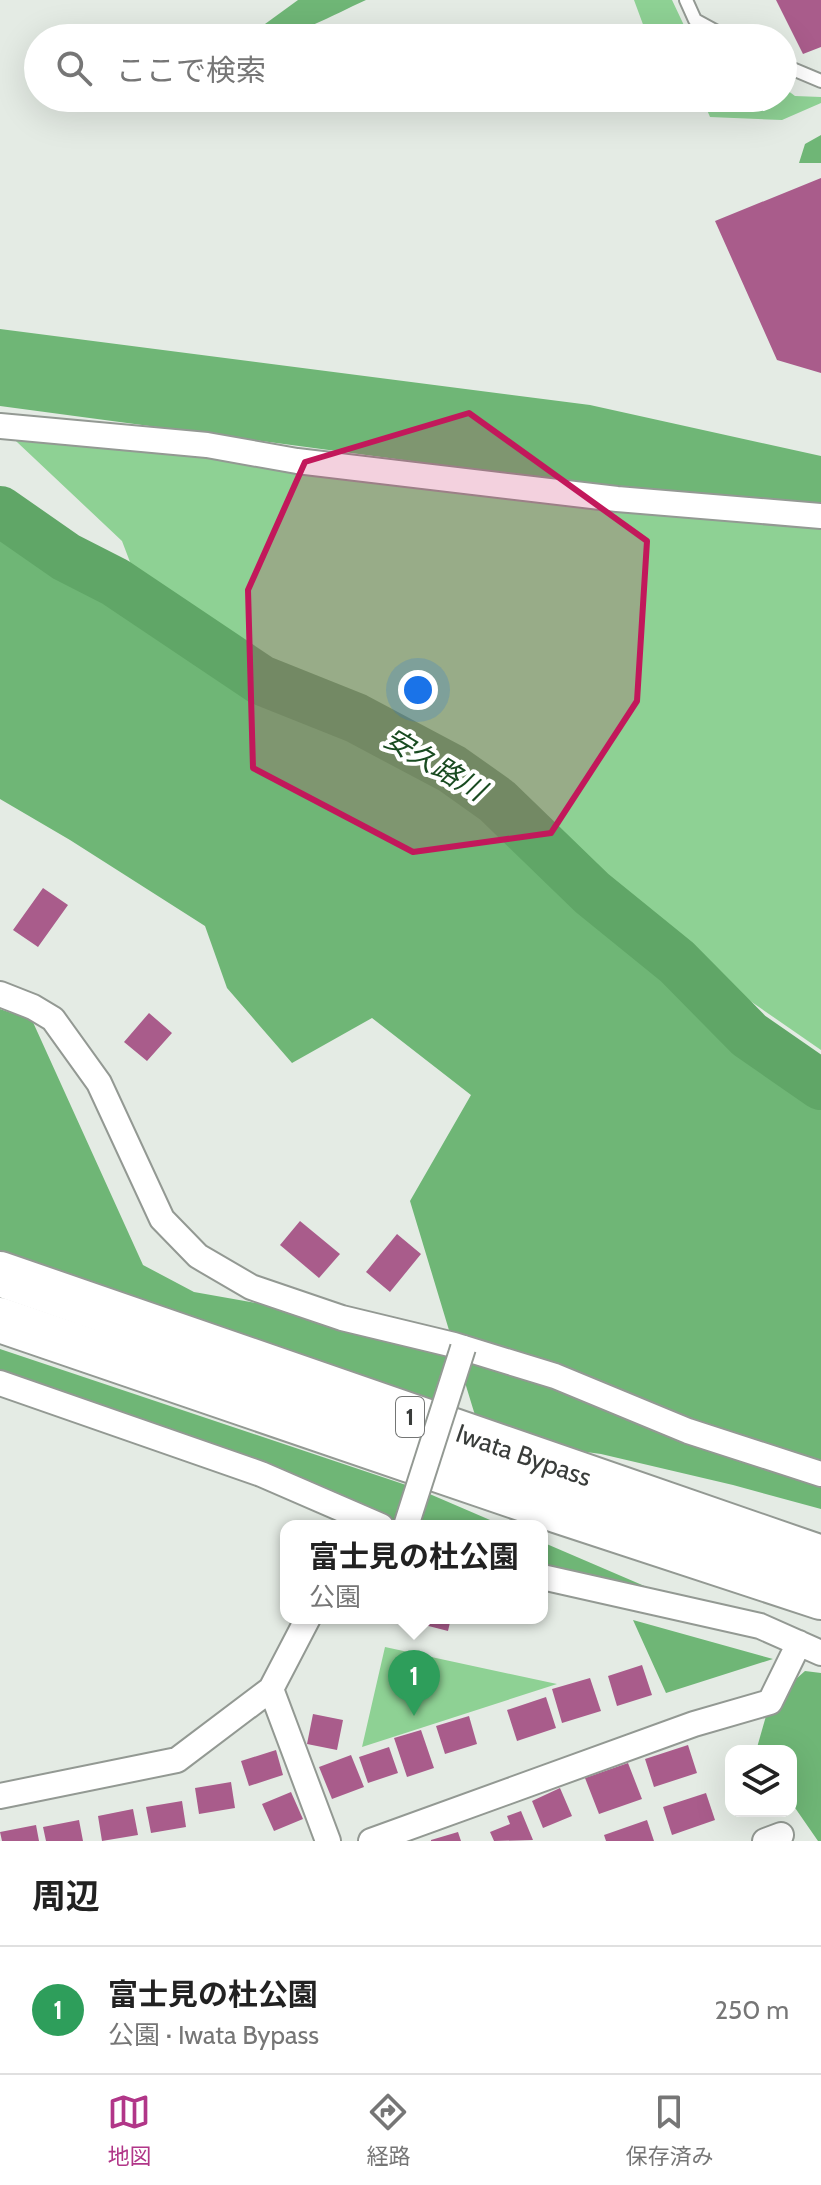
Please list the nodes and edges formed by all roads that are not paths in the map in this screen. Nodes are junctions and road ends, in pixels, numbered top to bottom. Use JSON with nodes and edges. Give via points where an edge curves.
{"nodes":[{"id":1,"x":686,"y":0,"type":"edge"},
{"id":2,"x":702,"y":24,"type":"edge"},
{"id":3,"x":797,"y":71,"type":"edge"},
{"id":4,"x":821,"y":81,"type":"edge"},
{"id":5,"x":0,"y":426,"type":"edge"},
{"id":6,"x":821,"y":516,"type":"edge"},
{"id":7,"x":0,"y":994,"type":"edge"},
{"id":8,"x":0,"y":1274,"type":"edge"},
{"id":9,"x":0,"y":1320,"type":"edge"},
{"id":10,"x":463,"y":1348,"type":"junction"},
{"id":11,"x":0,"y":1383,"type":"edge"},
{"id":12,"x":821,"y":1474,"type":"edge"},
{"id":13,"x":565,"y":1492,"type":"junction"},
{"id":14,"x":367,"y":1520,"type":"edge"},
{"id":15,"x":408,"y":1520,"type":"edge"},
{"id":16,"x":821,"y":1531,"type":"edge"},
{"id":17,"x":821,"y":1558,"type":"edge"},
{"id":18,"x":548,"y":1578,"type":"edge"},
{"id":19,"x":821,"y":1597,"type":"edge"},
{"id":20,"x":305,"y":1624,"type":"edge"},
{"id":21,"x":814,"y":1636,"type":"edge"},
{"id":22,"x":271,"y":1689,"type":"junction"},
{"id":23,"x":0,"y":1796,"type":"edge"},
{"id":24,"x":328,"y":1841,"type":"edge"},
{"id":25,"x":371,"y":1841,"type":"edge"}],
"edges":[{"from":1,"to":2,"type":"lane"},
{"from":3,"to":4,"type":"lane"},
{"from":5,"to":6,"type":"street","via":[[207,445],[297,461],[617,499]]},
{"from":7,"to":10,"type":"street","via":[[53,1019],[99,1083],[162,1219],[198,1256],[251,1287],[342,1318]]},
{"from":8,"to":13,"type":"highway","name":"Iwata Bypass","number":"1"},
{"from":9,"to":13,"type":"highway","name":"Iwata Bypass","number":"1"},
{"from":10,"to":12,"type":"street","via":[[555,1376],[688,1431]]},
{"from":10,"to":15,"type":"street","bridge":true},
{"from":11,"to":14,"type":"street","via":[[261,1474]]},
{"from":13,"to":16,"type":"highway","number":"1"},
{"from":13,"to":17,"type":"highway","name":"Iwata Bypass","number":"1"},
{"from":13,"to":19,"type":"highway","name":"Iwata Bypass","number":"1"},
{"from":13,"to":21,"type":"highway"},
{"from":18,"to":21,"type":"street"},
{"from":20,"to":22,"type":"street"},
{"from":21,"to":25,"type":"street","via":[[770,1702],[694,1724]]},
{"from":22,"to":23,"type":"street","via":[[177,1760]]},
{"from":22,"to":24,"type":"street"}]}
